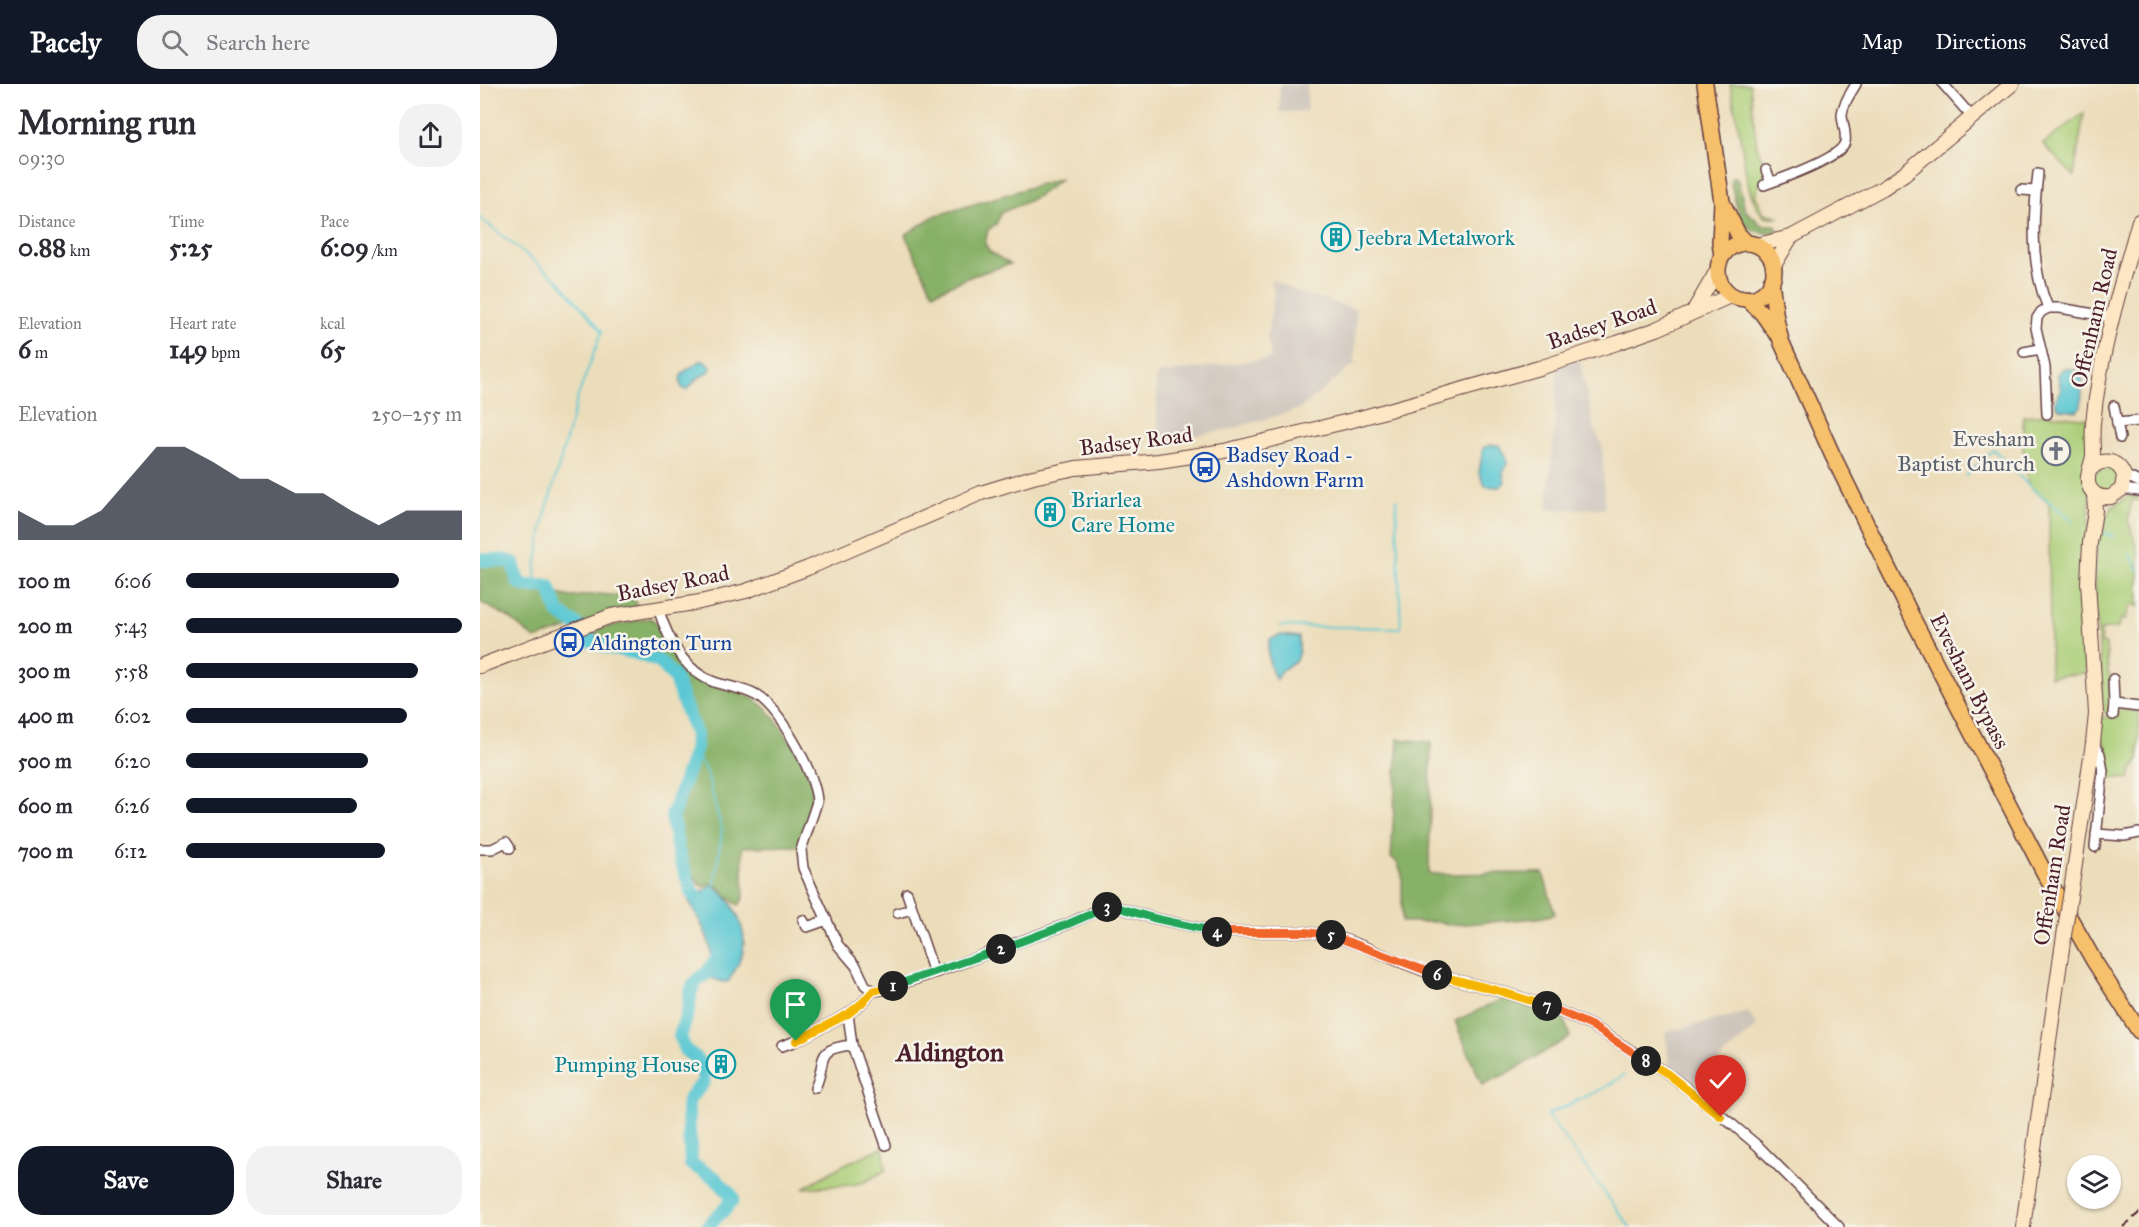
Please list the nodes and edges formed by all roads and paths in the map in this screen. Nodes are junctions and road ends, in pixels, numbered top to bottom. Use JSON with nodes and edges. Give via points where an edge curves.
{"nodes":[{"id":1,"x":1705,"y":84,"type":"edge"},
{"id":2,"x":1856,"y":84,"type":"edge"},
{"id":3,"x":1942,"y":84,"type":"edge"},
{"id":4,"x":2012,"y":84,"type":"edge"},
{"id":5,"x":1972,"y":117,"type":"junction"},
{"id":6,"x":1766,"y":170,"type":"dead end"},
{"id":7,"x":2038,"y":173,"type":"dead end"},
{"id":8,"x":2021,"y":190,"type":"dead end"},
{"id":9,"x":2036,"y":191,"type":"junction"},
{"id":10,"x":1722,"y":202,"type":"junction"},
{"id":11,"x":2139,"y":221,"type":"edge"},
{"id":12,"x":1791,"y":237,"type":"junction"},
{"id":13,"x":1752,"y":244,"type":"junction"},
{"id":14,"x":1720,"y":262,"type":"junction"},
{"id":15,"x":1772,"y":274,"type":"junction"},
{"id":16,"x":1739,"y":297,"type":"junction"},
{"id":17,"x":2048,"y":308,"type":"junction"},
{"id":18,"x":1694,"y":312,"type":"junction"},
{"id":19,"x":2111,"y":317,"type":"junction"},
{"id":20,"x":1781,"y":340,"type":"junction"},
{"id":21,"x":2040,"y":349,"type":"junction"},
{"id":22,"x":2024,"y":352,"type":"dead end"},
{"id":23,"x":2114,"y":406,"type":"dead end"},
{"id":24,"x":2047,"y":414,"type":"dead end"},
{"id":25,"x":2139,"y":421,"type":"edge"},
{"id":26,"x":2117,"y":423,"type":"junction"},
{"id":27,"x":2092,"y":425,"type":"junction"},
{"id":28,"x":2120,"y":438,"type":"dead end"},
{"id":29,"x":2112,"y":462,"type":"junction"},
{"id":30,"x":2090,"y":470,"type":"junction"},
{"id":31,"x":2124,"y":475,"type":"junction"},
{"id":32,"x":2139,"y":482,"type":"edge"},
{"id":33,"x":2139,"y":491,"type":"edge"},
{"id":34,"x":2094,"y":493,"type":"junction"},
{"id":35,"x":2117,"y":493,"type":"junction"},
{"id":36,"x":2093,"y":529,"type":"junction"},
{"id":37,"x":658,"y":608,"type":"junction"},
{"id":38,"x":480,"y":666,"type":"edge"},
{"id":39,"x":2113,"y":679,"type":"dead end"},
{"id":40,"x":2114,"y":704,"type":"junction"},
{"id":41,"x":2139,"y":707,"type":"edge"},
{"id":42,"x":2113,"y":715,"type":"dead end"},
{"id":43,"x":2093,"y":743,"type":"junction"},
{"id":44,"x":2139,"y":833,"type":"edge"},
{"id":45,"x":2096,"y":834,"type":"junction"},
{"id":46,"x":2095,"y":847,"type":"dead end"},
{"id":47,"x":510,"y":848,"type":"dead end"},
{"id":48,"x":480,"y":849,"type":"edge"},
{"id":49,"x":907,"y":893,"type":"dead end"},
{"id":50,"x":912,"y":909,"type":"junction"},
{"id":51,"x":898,"y":913,"type":"dead end"},
{"id":52,"x":803,"y":920,"type":"dead end"},
{"id":53,"x":827,"y":920,"type":"junction"},
{"id":54,"x":934,"y":973,"type":"junction"},
{"id":55,"x":873,"y":991,"type":"junction"},
{"id":56,"x":848,"y":1014,"type":"junction"},
{"id":57,"x":2139,"y":1031,"type":"edge"},
{"id":58,"x":852,"y":1045,"type":"junction"},
{"id":59,"x":782,"y":1046,"type":"dead end"},
{"id":60,"x":815,"y":1088,"type":"dead end"},
{"id":61,"x":886,"y":1146,"type":"dead end"},
{"id":62,"x":1839,"y":1227,"type":"edge"},
{"id":63,"x":2023,"y":1227,"type":"edge"}],
"edges":[{"from":1,"to":10,"type":"highway"},
{"from":2,"to":6,"type":"street","via":[[1842,115],[1846,138],[1840,151],[1768,183]]},
{"from":3,"to":5,"type":"street"},
{"from":4,"to":5,"type":"main road"},
{"from":5,"to":12,"type":"main road","via":[[1883,188]]},
{"from":7,"to":9,"type":"street"},
{"from":8,"to":9,"type":"street"},
{"from":9,"to":17,"type":"street","via":[[2037,278]]},
{"from":10,"to":13,"type":"highway","via":[[1738,234]]},
{"from":10,"to":14,"type":"highway"},
{"from":11,"to":19,"type":"main road","name":"Offenham Road"},
{"from":12,"to":13,"type":"main road"},
{"from":12,"to":15,"type":"main road"},
{"from":13,"to":14,"type":"highway","via":[[1733,246]]},
{"from":13,"to":15,"type":"highway","via":[[1765,250]]},
{"from":14,"to":16,"type":"highway","via":[[1721,284]]},
{"from":14,"to":18,"type":"main road"},
{"from":15,"to":16,"type":"highway","via":[[1761,294]]},
{"from":15,"to":20,"type":"highway","name":"Evesham Bypass"},
{"from":16,"to":18,"type":"main road","name":"Badsey Road"},
{"from":16,"to":20,"type":"highway","name":"Evesham Bypass","via":[[1762,313]]},
{"from":17,"to":19,"type":"street"},
{"from":17,"to":21,"type":"street","via":[[2036,322]]},
{"from":18,"to":37,"type":"main road","name":"Badsey Road","via":[[1657,329],[1548,365],[1353,420],[1224,451],[1076,468],[1033,477],[981,493],[746,591]]},
{"from":19,"to":27,"type":"main road","name":"Offenham Road"},
{"from":20,"to":57,"type":"highway","name":"Evesham Bypass","via":[[1832,454],[1943,679],[2046,876]]},
{"from":21,"to":22,"type":"street"},
{"from":21,"to":24,"type":"street","via":[[2047,383]]},
{"from":23,"to":26,"type":"street"},
{"from":25,"to":26,"type":"street"},
{"from":26,"to":28,"type":"street"},
{"from":27,"to":29,"type":"main road"},
{"from":27,"to":30,"type":"main road","name":"Offenham Road"},
{"from":29,"to":30,"type":"main road","via":[[2099,462]]},
{"from":29,"to":31,"type":"main road"},
{"from":30,"to":34,"type":"main road","via":[[2088,483]]},
{"from":31,"to":32,"type":"street"},
{"from":31,"to":35,"type":"main road"},
{"from":33,"to":35,"type":"street"},
{"from":34,"to":35,"type":"main road","via":[[2099,497]]},
{"from":34,"to":36,"type":"main road","name":"Offenham Road"},
{"from":35,"to":36,"type":"main road","name":"Offenham Road"},
{"from":36,"to":43,"type":"main road","name":"Offenham Road","via":[[2088,582],[2096,695]]},
{"from":37,"to":38,"type":"main road","name":"Badsey Road","via":[[611,616]]},
{"from":37,"to":53,"type":"street","via":[[672,642],[696,673],[758,696],[773,710],[801,754],[817,794],[801,850],[802,860]]},
{"from":39,"to":40,"type":"street"},
{"from":40,"to":41,"type":"street"},
{"from":40,"to":42,"type":"street"},
{"from":43,"to":45,"type":"street","via":[[2103,771]]},
{"from":43,"to":63,"type":"main road","name":"Offenham Road","bridge":true},
{"from":44,"to":45,"type":"street"},
{"from":45,"to":46,"type":"street"},
{"from":47,"to":48,"type":"street","via":[[506,842],[492,849]]},
{"from":49,"to":50,"type":"street"},
{"from":50,"to":51,"type":"street"},
{"from":50,"to":54,"type":"street"},
{"from":52,"to":53,"type":"street","via":[[807,927]]},
{"from":53,"to":55,"type":"street","via":[[838,945]]},
{"from":54,"to":55,"type":"street"},
{"from":54,"to":62,"type":"street","via":[[1113,906],[1218,932],[1331,935],[1429,973],[1547,1006],[1592,1026],[1668,1074],[1733,1125]]},
{"from":55,"to":56,"type":"street"},
{"from":56,"to":58,"type":"street"},
{"from":56,"to":59,"type":"street"},
{"from":58,"to":60,"type":"street","via":[[824,1055]]},
{"from":58,"to":61,"type":"street"}]}
